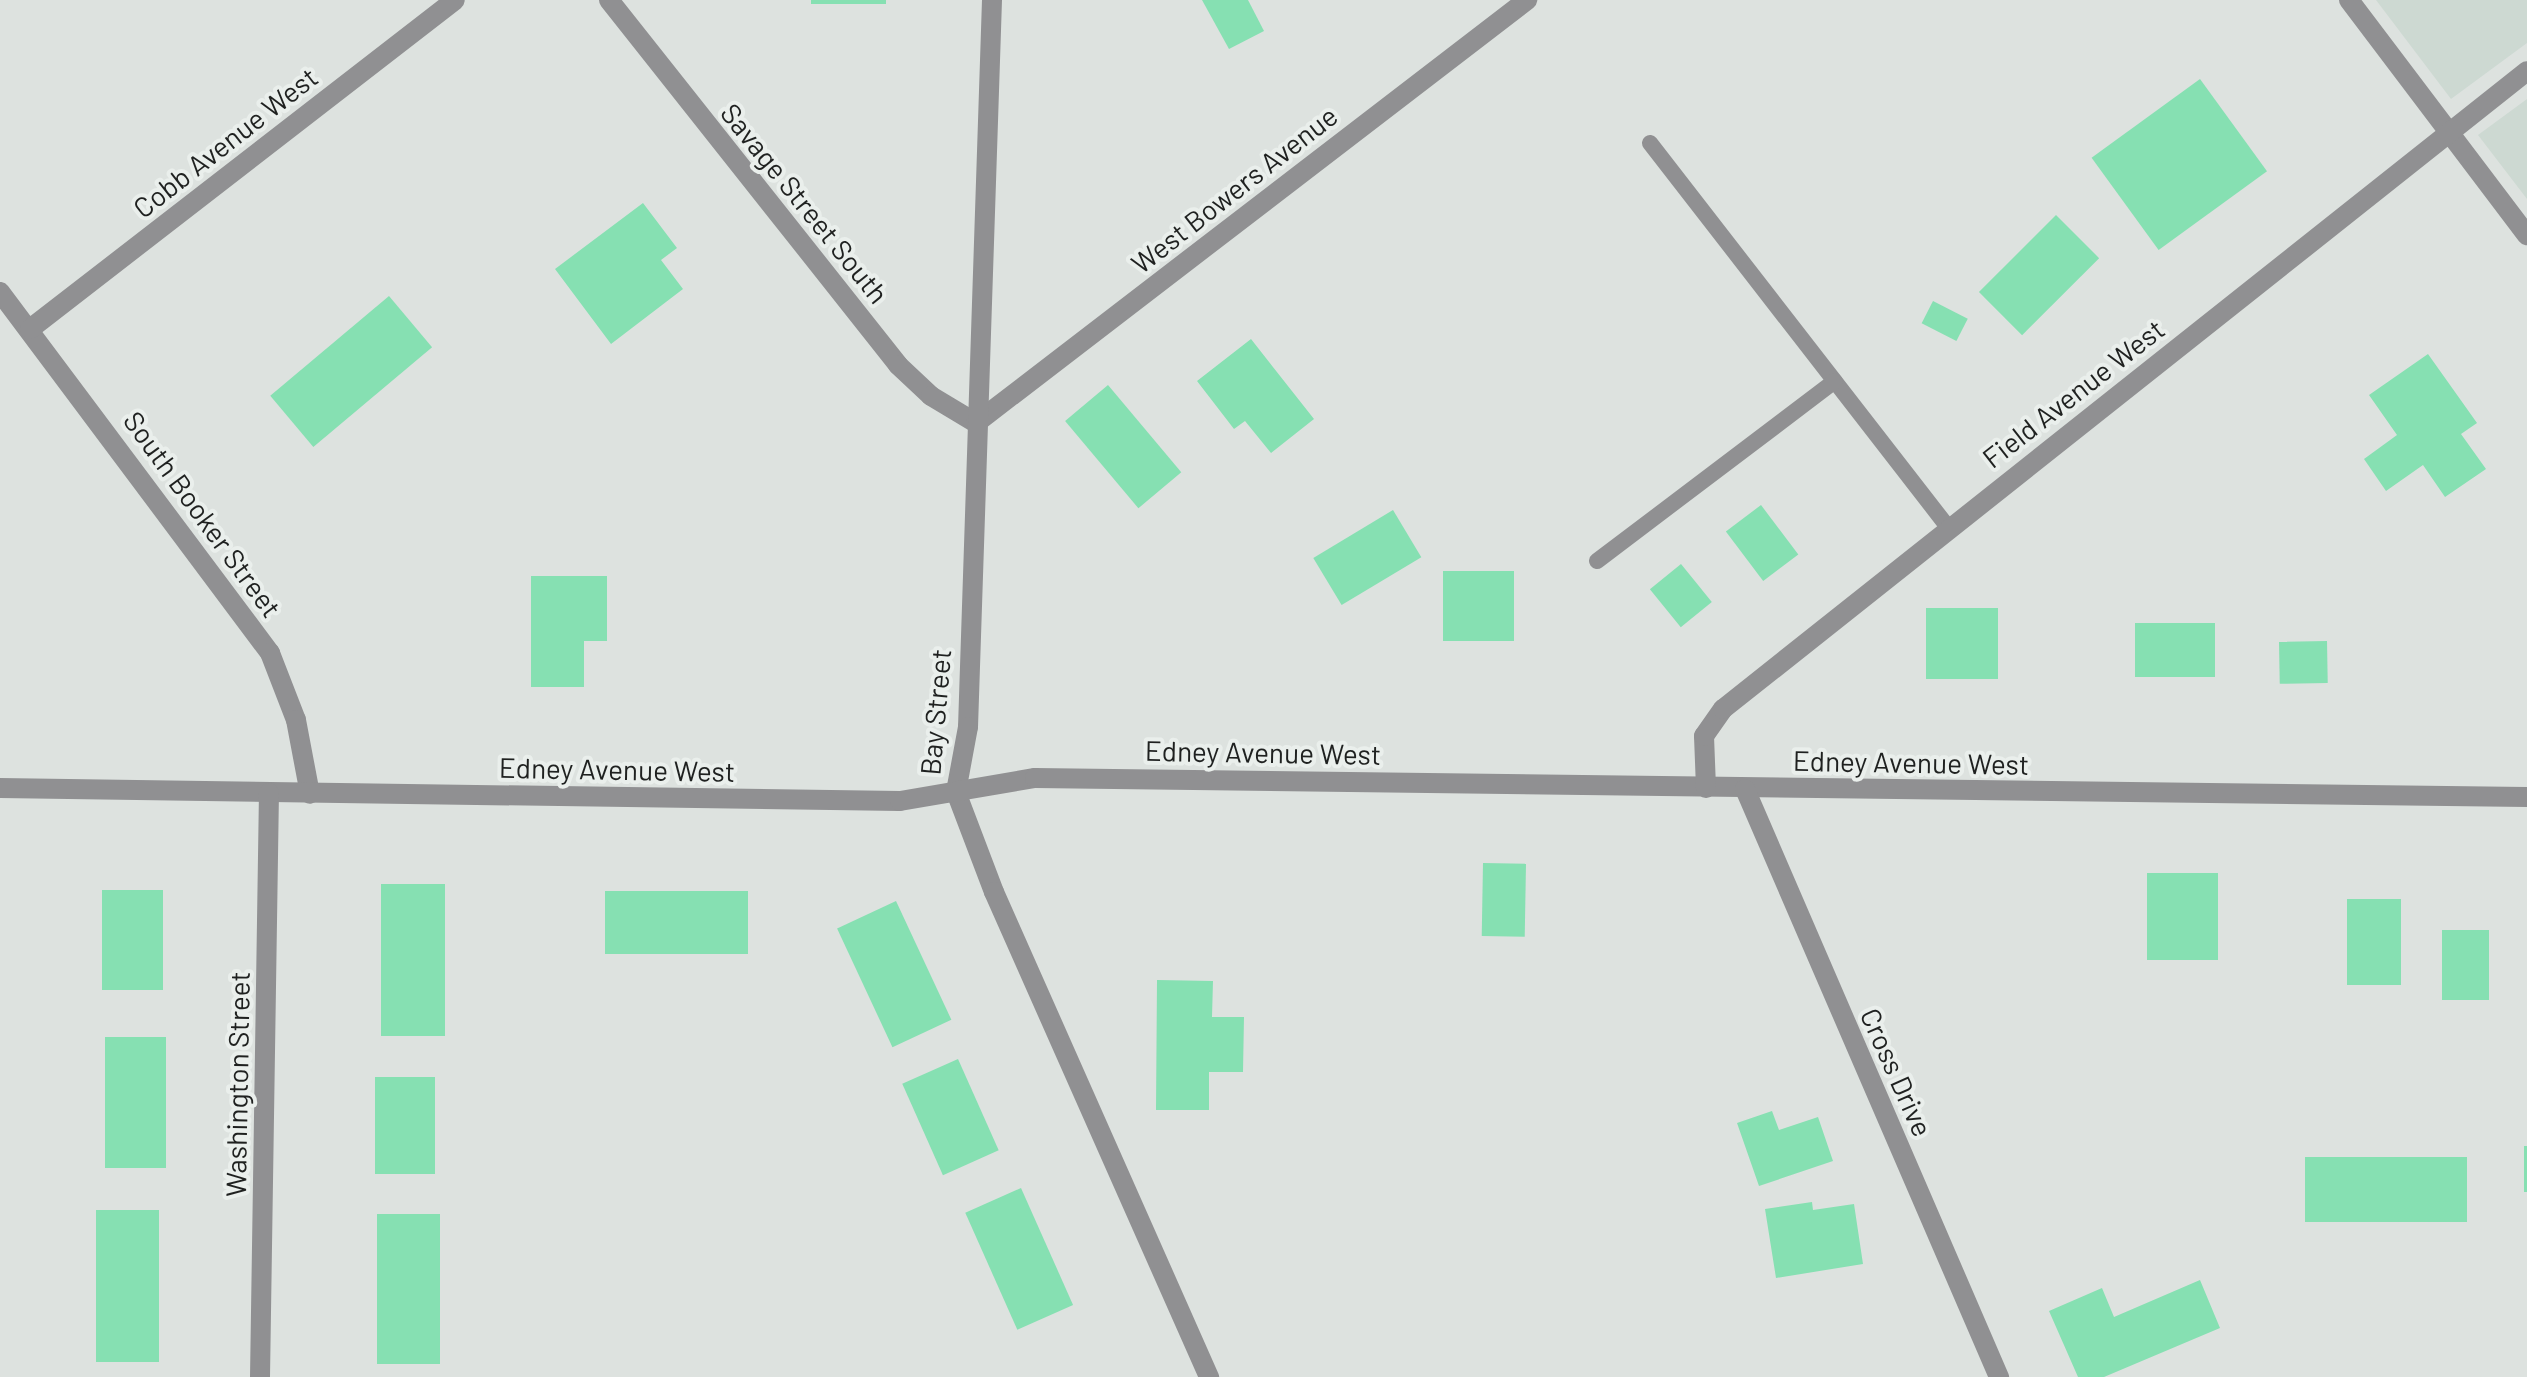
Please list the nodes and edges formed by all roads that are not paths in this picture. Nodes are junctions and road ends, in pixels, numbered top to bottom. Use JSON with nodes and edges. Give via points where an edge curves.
{"nodes":[{"id":1,"x":455,"y":0,"type":"edge"},
{"id":2,"x":609,"y":0,"type":"edge"},
{"id":3,"x":992,"y":0,"type":"edge"},
{"id":4,"x":1527,"y":0,"type":"edge"},
{"id":5,"x":2349,"y":0,"type":"edge"},
{"id":6,"x":2527,"y":71,"type":"edge"},
{"id":7,"x":2447,"y":129,"type":"junction"},
{"id":8,"x":1650,"y":143,"type":"dead end"},
{"id":9,"x":2527,"y":235,"type":"edge"},
{"id":10,"x":0,"y":292,"type":"edge"},
{"id":11,"x":30,"y":329,"type":"junction"},
{"id":12,"x":1835,"y":381,"type":"junction"},
{"id":13,"x":976,"y":423,"type":"junction"},
{"id":14,"x":1948,"y":527,"type":"junction"},
{"id":15,"x":1597,"y":561,"type":"dead end"},
{"id":16,"x":0,"y":788,"type":"edge"},
{"id":17,"x":1706,"y":788,"type":"junction"},
{"id":18,"x":1745,"y":789,"type":"junction"},
{"id":19,"x":956,"y":792,"type":"junction"},
{"id":20,"x":269,"y":793,"type":"junction"},
{"id":21,"x":310,"y":794,"type":"junction"},
{"id":22,"x":2527,"y":797,"type":"edge"},
{"id":23,"x":260,"y":1377,"type":"edge"},
{"id":24,"x":1209,"y":1377,"type":"edge"},
{"id":25,"x":1999,"y":1377,"type":"edge"}],
"edges":[{"from":1,"to":11,"type":"street","name":"Cobb Avenue West"},
{"from":2,"to":13,"type":"street","name":"Savage Street South","via":[[898,365],[931,396]]},
{"from":3,"to":13,"type":"street","name":"Bay Street"},
{"from":4,"to":13,"type":"street","name":"West Bowers Avenue"},
{"from":5,"to":7,"type":"street"},
{"from":6,"to":7,"type":"street","name":"Field Avenue West"},
{"from":7,"to":9,"type":"street"},
{"from":7,"to":14,"type":"street","name":"Field Avenue West"},
{"from":8,"to":12,"type":"lane"},
{"from":10,"to":11,"type":"street","name":"South Booker Street"},
{"from":11,"to":21,"type":"street","name":"South Booker Street","via":[[270,653],[296,720]]},
{"from":12,"to":14,"type":"lane"},
{"from":12,"to":15,"type":"lane"},
{"from":13,"to":19,"type":"street","name":"Bay Street","via":[[968,727]]},
{"from":14,"to":17,"type":"street","name":"Field Avenue West","via":[[1723,709],[1704,736]]},
{"from":16,"to":20,"type":"street","name":"Edney Avenue West"},
{"from":17,"to":18,"type":"street","name":"Edney Avenue West"},
{"from":17,"to":19,"type":"street","name":"Edney Avenue West","via":[[1035,778]]},
{"from":18,"to":22,"type":"street","name":"Edney Avenue West"},
{"from":18,"to":25,"type":"street","name":"Cross Drive"},
{"from":19,"to":21,"type":"street","name":"Edney Avenue West","via":[[900,801]]},
{"from":19,"to":24,"type":"street","name":"Bay Street","via":[[994,892]]},
{"from":20,"to":21,"type":"street","name":"Edney Avenue West"},
{"from":20,"to":23,"type":"street","name":"Washington Street"}]}
